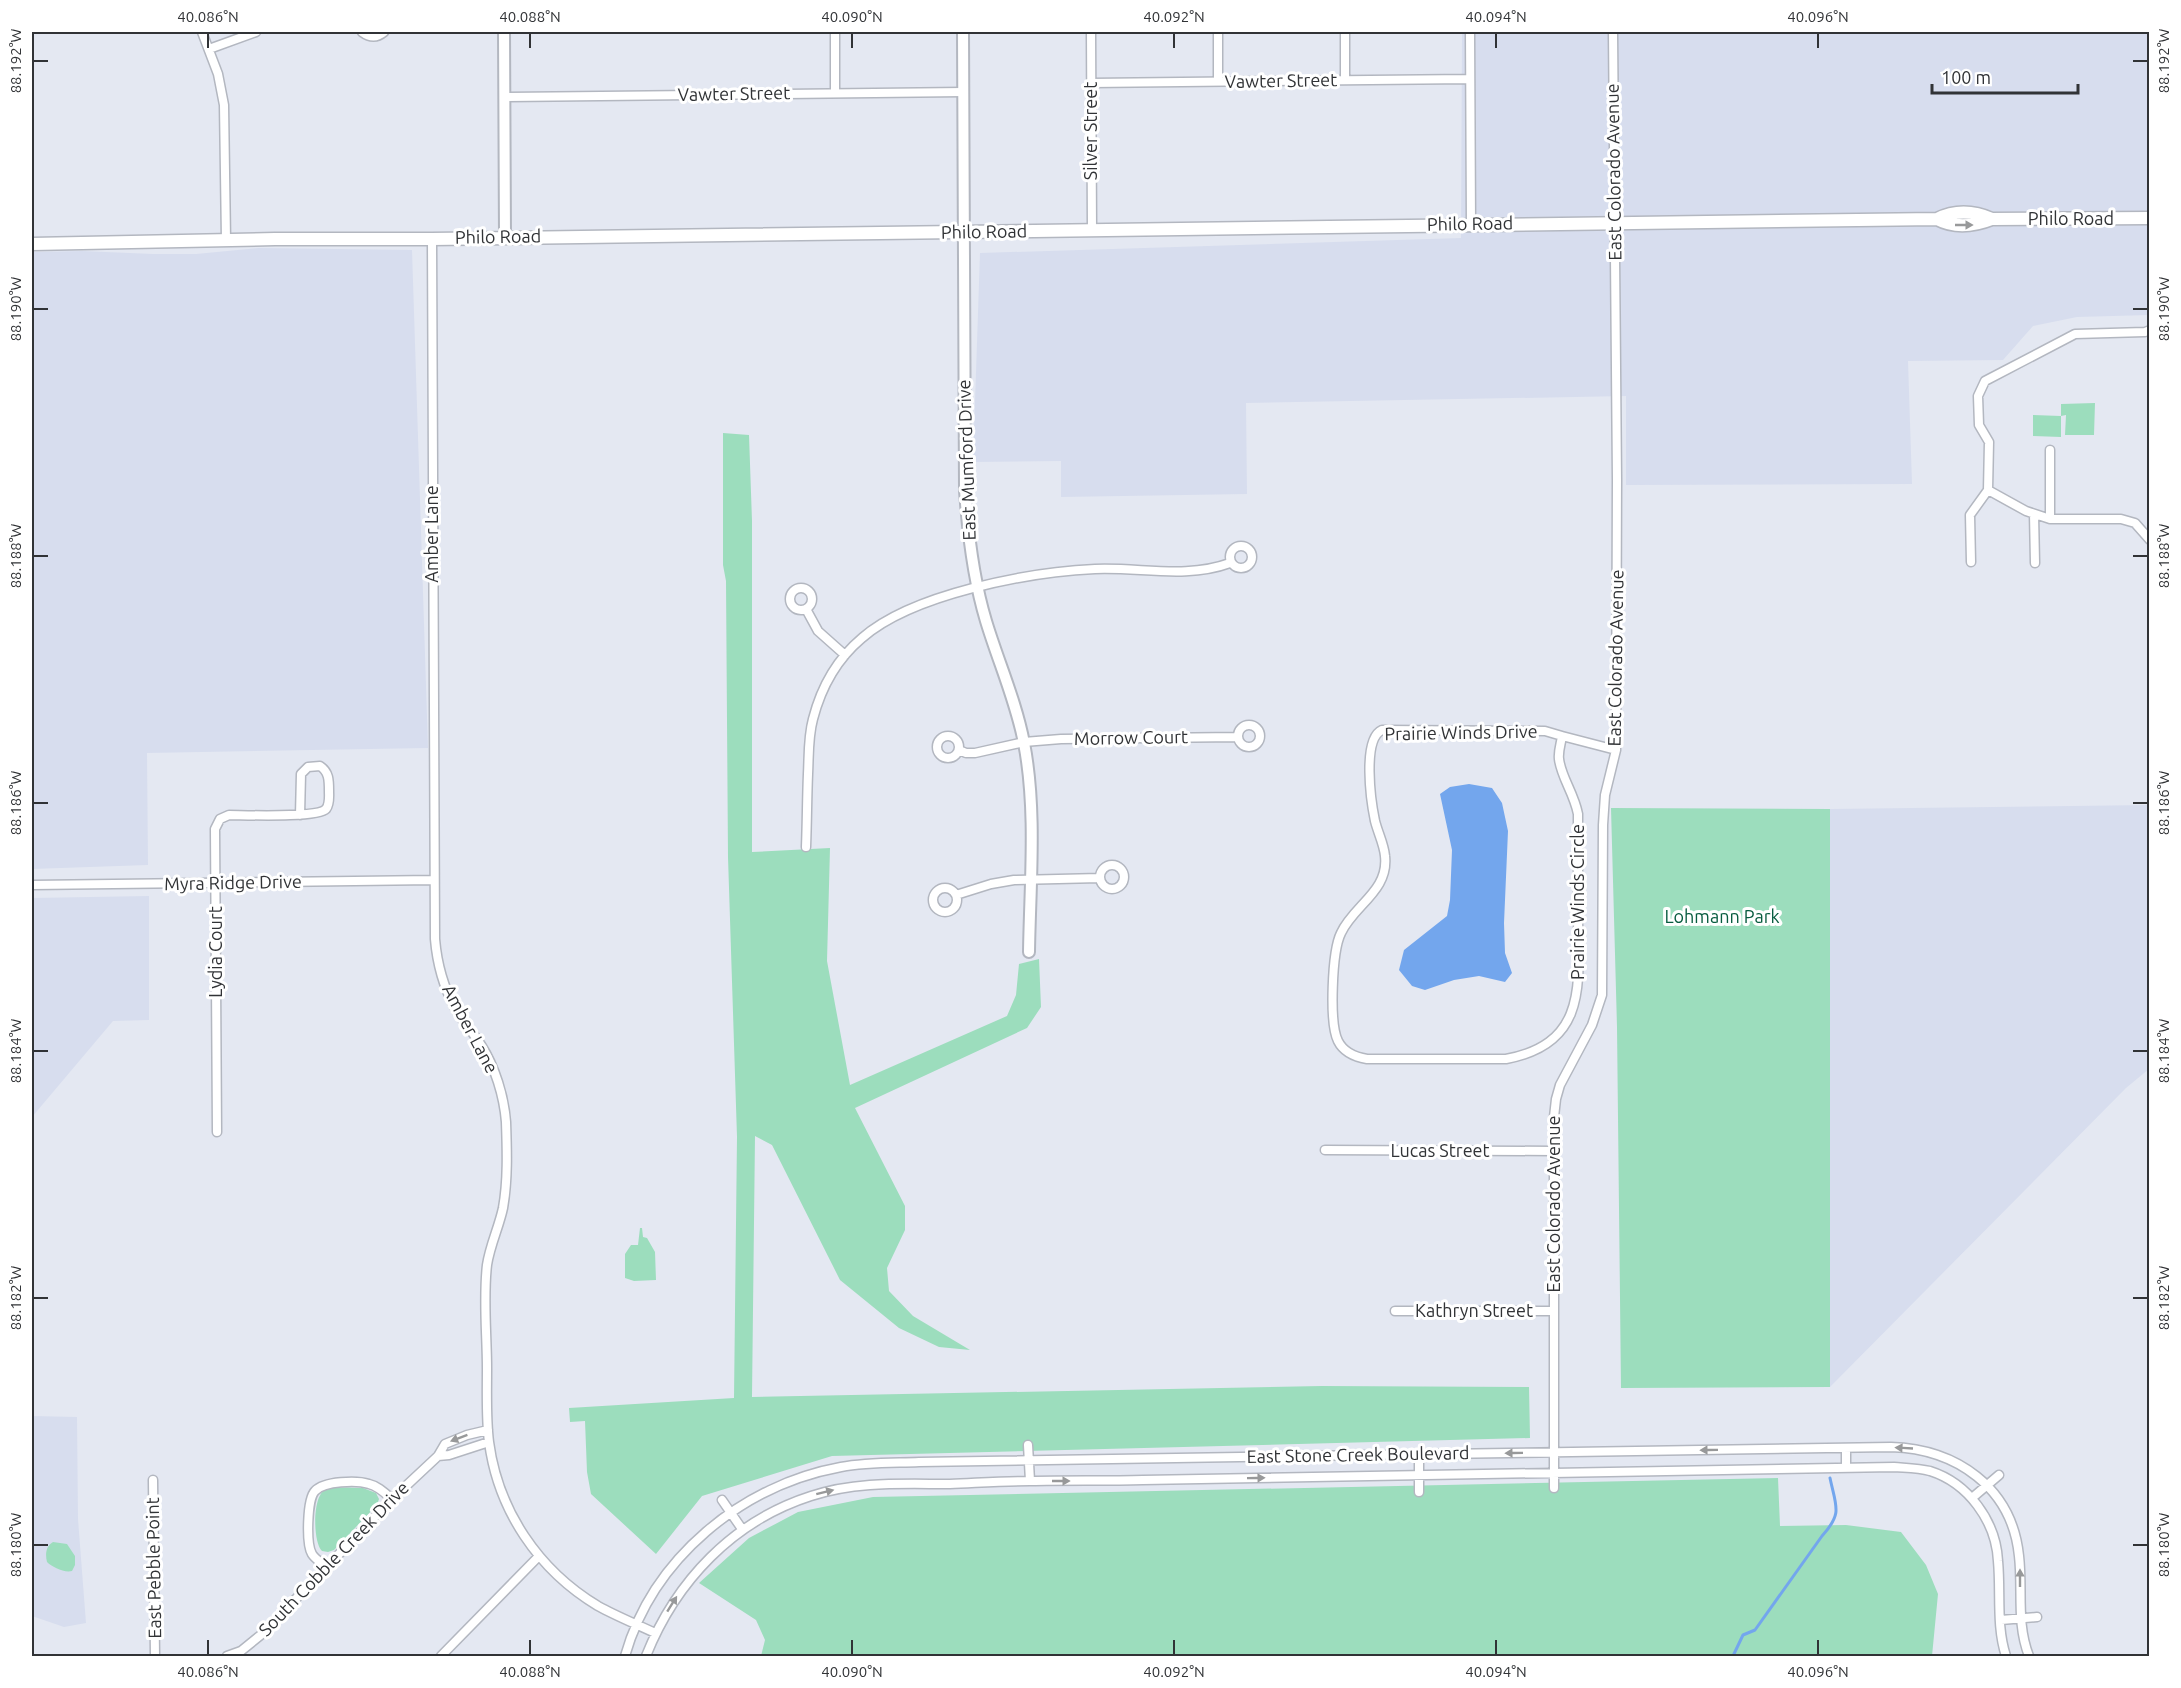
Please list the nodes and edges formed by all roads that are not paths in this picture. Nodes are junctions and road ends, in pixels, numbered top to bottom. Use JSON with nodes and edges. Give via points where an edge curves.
{"nodes":[{"id":1,"x":202,"y":32,"type":"edge"},
{"id":2,"x":256,"y":32,"type":"edge"},
{"id":3,"x":362,"y":32,"type":"edge"},
{"id":4,"x":384,"y":32,"type":"edge"},
{"id":5,"x":504,"y":32,"type":"edge"},
{"id":6,"x":835,"y":32,"type":"edge"},
{"id":7,"x":963,"y":32,"type":"edge"},
{"id":8,"x":1091,"y":32,"type":"edge"},
{"id":9,"x":1218,"y":32,"type":"edge"},
{"id":10,"x":1345,"y":32,"type":"edge"},
{"id":11,"x":1470,"y":32,"type":"edge"},
{"id":12,"x":1613,"y":32,"type":"edge"},
{"id":13,"x":209,"y":48,"type":"junction"},
{"id":14,"x":1470,"y":79,"type":"junction"},
{"id":15,"x":1345,"y":80,"type":"junction"},
{"id":16,"x":1218,"y":81,"type":"junction"},
{"id":17,"x":1091,"y":83,"type":"junction"},
{"id":18,"x":964,"y":92,"type":"junction"},
{"id":19,"x":835,"y":93,"type":"junction"},
{"id":20,"x":504,"y":97,"type":"junction"},
{"id":21,"x":2150,"y":218,"type":"edge"},
{"id":22,"x":1615,"y":223,"type":"junction"},
{"id":23,"x":1471,"y":225,"type":"junction"},
{"id":24,"x":1092,"y":230,"type":"junction"},
{"id":25,"x":964,"y":232,"type":"junction"},
{"id":26,"x":506,"y":237,"type":"junction"},
{"id":27,"x":432,"y":239,"type":"junction"},
{"id":28,"x":226,"y":240,"type":"junction"},
{"id":29,"x":32,"y":244,"type":"edge"},
{"id":30,"x":2150,"y":330,"type":"edge"},
{"id":31,"x":2050,"y":450,"type":"dead end"},
{"id":32,"x":1988,"y":490,"type":"junction"},
{"id":33,"x":2034,"y":513,"type":"junction"},
{"id":34,"x":2050,"y":519,"type":"junction"},
{"id":35,"x":2150,"y":540,"type":"edge"},
{"id":36,"x":1971,"y":562,"type":"dead end"},
{"id":37,"x":1230,"y":563,"type":"dead end"},
{"id":38,"x":2035,"y":563,"type":"dead end"},
{"id":39,"x":977,"y":587,"type":"junction"},
{"id":40,"x":806,"y":609,"type":"dead end"},
{"id":41,"x":844,"y":655,"type":"junction"},
{"id":42,"x":1562,"y":736,"type":"junction"},
{"id":43,"x":1238,"y":737,"type":"dead end"},
{"id":44,"x":1024,"y":742,"type":"junction"},
{"id":45,"x":959,"y":750,"type":"dead end"},
{"id":46,"x":1617,"y":750,"type":"junction"},
{"id":47,"x":1559,"y":763,"type":"joint"},
{"id":48,"x":300,"y":814,"type":"junction"},
{"id":49,"x":806,"y":847,"type":"dead end"},
{"id":50,"x":1100,"y":878,"type":"dead end"},
{"id":51,"x":1030,"y":879,"type":"junction"},
{"id":52,"x":434,"y":880,"type":"junction"},
{"id":53,"x":216,"y":883,"type":"junction"},
{"id":54,"x":32,"y":885,"type":"edge"},
{"id":55,"x":956,"y":895,"type":"dead end"},
{"id":56,"x":1029,"y":952,"type":"dead end"},
{"id":57,"x":1346,"y":1051,"type":"joint"},
{"id":58,"x":217,"y":1132,"type":"dead end"},
{"id":59,"x":1325,"y":1150,"type":"dead end"},
{"id":60,"x":1554,"y":1151,"type":"junction"},
{"id":61,"x":1395,"y":1311,"type":"dead end"},
{"id":62,"x":1553,"y":1311,"type":"junction"},
{"id":63,"x":488,"y":1430,"type":"junction"},
{"id":64,"x":489,"y":1442,"type":"junction"},
{"id":65,"x":1028,"y":1445,"type":"dead end"},
{"id":66,"x":1846,"y":1448,"type":"junction"},
{"id":67,"x":1554,"y":1452,"type":"junction"},
{"id":68,"x":1419,"y":1455,"type":"junction"},
{"id":69,"x":438,"y":1456,"type":"junction"},
{"id":70,"x":1029,"y":1461,"type":"junction"},
{"id":71,"x":1846,"y":1468,"type":"junction"},
{"id":72,"x":1554,"y":1473,"type":"junction"},
{"id":73,"x":1999,"y":1475,"type":"dead end"},
{"id":74,"x":1419,"y":1476,"type":"junction"},
{"id":75,"x":153,"y":1480,"type":"dead end"},
{"id":76,"x":1030,"y":1481,"type":"junction"},
{"id":77,"x":1987,"y":1485,"type":"junction"},
{"id":78,"x":1554,"y":1488,"type":"dead end"},
{"id":79,"x":1419,"y":1492,"type":"dead end"},
{"id":80,"x":1972,"y":1498,"type":"junction"},
{"id":81,"x":392,"y":1499,"type":"junction"},
{"id":82,"x":722,"y":1500,"type":"dead end"},
{"id":83,"x":730,"y":1512,"type":"junction"},
{"id":84,"x":742,"y":1529,"type":"junction"},
{"id":85,"x":539,"y":1556,"type":"junction"},
{"id":86,"x":326,"y":1567,"type":"junction"},
{"id":87,"x":2037,"y":1617,"type":"dead end"},
{"id":88,"x":2020,"y":1618,"type":"junction"},
{"id":89,"x":2001,"y":1620,"type":"junction"},
{"id":90,"x":637,"y":1624,"type":"junction"},
{"id":91,"x":655,"y":1633,"type":"junction"},
{"id":92,"x":155,"y":1656,"type":"edge"},
{"id":93,"x":227,"y":1656,"type":"edge"},
{"id":94,"x":441,"y":1656,"type":"edge"},
{"id":95,"x":625,"y":1656,"type":"edge"},
{"id":96,"x":646,"y":1656,"type":"edge"},
{"id":97,"x":2006,"y":1656,"type":"edge"},
{"id":98,"x":2029,"y":1656,"type":"edge"}],
"edges":[{"from":1,"to":13,"type":"street"},
{"from":2,"to":13,"type":"street"},
{"from":3,"to":4,"type":"street","via":[[375,36]]},
{"from":5,"to":20,"type":"street"},
{"from":6,"to":19,"type":"street"},
{"from":7,"to":18,"type":"street","name":"East Mumford Drive"},
{"from":8,"to":17,"type":"street","name":"Silver Street"},
{"from":9,"to":16,"type":"street"},
{"from":10,"to":15,"type":"street"},
{"from":11,"to":14,"type":"street"},
{"from":12,"to":22,"type":"street","name":"East Colorado Avenue"},
{"from":13,"to":28,"type":"street","via":[[224,105]]},
{"from":14,"to":15,"type":"street","name":"Vawter Street"},
{"from":14,"to":23,"type":"street"},
{"from":15,"to":16,"type":"street","name":"Vawter Street"},
{"from":16,"to":17,"type":"street","name":"Vawter Street"},
{"from":17,"to":24,"type":"street","name":"Silver Street"},
{"from":18,"to":19,"type":"street","name":"Vawter Street"},
{"from":18,"to":25,"type":"street","name":"East Mumford Drive"},
{"from":19,"to":20,"type":"street","name":"Vawter Street"},
{"from":20,"to":26,"type":"street"},
{"from":21,"to":22,"type":"main road","name":"Philo Road","via":[[1992,219],[1978,213],[1949,213],[1937,219]]},
{"from":22,"to":23,"type":"main road","name":"Philo Road"},
{"from":22,"to":46,"type":"street","name":"East Colorado Avenue"},
{"from":23,"to":24,"type":"main road","name":"Philo Road"},
{"from":24,"to":25,"type":"main road","name":"Philo Road"},
{"from":25,"to":26,"type":"main road","name":"Philo Road"},
{"from":25,"to":39,"type":"street","name":"East Mumford Drive","via":[[965,490]]},
{"from":26,"to":27,"type":"main road","name":"Philo Road"},
{"from":27,"to":28,"type":"main road","name":"Philo Road"},
{"from":27,"to":52,"type":"street","name":"Amber Lane"},
{"from":28,"to":29,"type":"main road","name":"Philo Road"},
{"from":30,"to":32,"type":"street","via":[[2075,334],[1985,381],[1978,396],[1979,425],[1989,442]]},
{"from":31,"to":34,"type":"street"},
{"from":32,"to":33,"type":"street"},
{"from":32,"to":36,"type":"street","via":[[1970,515]]},
{"from":33,"to":34,"type":"street"},
{"from":33,"to":38,"type":"street"},
{"from":34,"to":35,"type":"street","via":[[2121,519],[2135,523]]},
{"from":37,"to":39,"type":"street","via":[[1191,572],[1077,570]]},
{"from":39,"to":41,"type":"street","via":[[888,620]]},
{"from":39,"to":44,"type":"street","name":"East Mumford Drive"},
{"from":40,"to":41,"type":"street","via":[[818,631]]},
{"from":41,"to":49,"type":"street","via":[[828,680],[813,720]]},
{"from":42,"to":46,"type":"street","name":"Prairie Winds Drive"},
{"from":42,"to":47,"type":"street","name":"Prairie Winds Drive"},
{"from":42,"to":57,"type":"street","name":"Prairie Winds Drive","via":[[1545,731],[1382,730],[1373,738],[1372,805],[1385,866],[1376,890],[1342,930],[1334,956],[1334,1030]]},
{"from":43,"to":44,"type":"street","name":"Morrow Court"},
{"from":44,"to":45,"type":"street","name":"Morrow Court","via":[[975,753]]},
{"from":44,"to":51,"type":"street","name":"East Mumford Drive","via":[[1030,792]]},
{"from":46,"to":60,"type":"street","name":"East Colorado Avenue","via":[[1605,795],[1603,825],[1602,995],[1592,1025],[1560,1085]]},
{"from":47,"to":57,"type":"street","name":"Prairie Winds Circle","via":[[1578,814],[1579,979],[1573,1009],[1558,1034],[1539,1049],[1506,1059],[1367,1059]]},
{"from":48,"to":48,"type":"street","name":"Lydia Court","via":[[316,814],[328,807],[329,778],[320,766],[308,767],[301,774]]},
{"from":48,"to":53,"type":"street","name":"Lydia Court","via":[[230,814],[220,819],[215,829]]},
{"from":50,"to":51,"type":"street"},
{"from":51,"to":55,"type":"street","via":[[991,884]]},
{"from":51,"to":56,"type":"street","name":"East Mumford Drive"},
{"from":52,"to":53,"type":"street","name":"Myra Ridge Drive"},
{"from":52,"to":63,"type":"street","name":"Amber Lane","via":[[435,939],[441,974],[455,1009],[488,1058],[503,1098],[506,1121],[506,1188],[486,1280]]},
{"from":53,"to":54,"type":"street","name":"Myra Ridge Drive"},
{"from":53,"to":58,"type":"street","name":"Lydia Court"},
{"from":59,"to":60,"type":"street","name":"Lucas Street"},
{"from":60,"to":62,"type":"street","name":"East Colorado Avenue"},
{"from":61,"to":62,"type":"street","name":"Kathryn Street"},
{"from":62,"to":67,"type":"street","name":"East Colorado Avenue"},
{"from":63,"to":64,"type":"street","name":"Amber Lane"},
{"from":63,"to":69,"type":"street","name":"South Cobble Creek Drive","one_way":true,"via":[[445,1444]]},
{"from":64,"to":69,"type":"street","name":"South Cobble Creek Drive"},
{"from":64,"to":85,"type":"street","name":"Amber Lane","via":[[505,1502]]},
{"from":65,"to":70,"type":"street"},
{"from":66,"to":67,"type":"street","name":"East Stone Creek Boulevard","one_way":true},
{"from":66,"to":71,"type":"street"},
{"from":77,"to":66,"type":"street","name":"East Stone Creek Boulevard","one_way":true,"via":[[1963,1466],[1930,1451]]},
{"from":67,"to":68,"type":"street","name":"East Stone Creek Boulevard","one_way":true},
{"from":67,"to":72,"type":"street","name":"East Colorado Avenue"},
{"from":68,"to":70,"type":"street","name":"East Stone Creek Boulevard"},
{"from":68,"to":74,"type":"street"},
{"from":69,"to":81,"type":"street","name":"South Cobble Creek Drive"},
{"from":70,"to":76,"type":"street"},
{"from":70,"to":83,"type":"street","name":"East Stone Creek Boulevard","via":[[842,1467],[766,1491]]},
{"from":71,"to":72,"type":"street","name":"East Stone Creek Boulevard"},
{"from":71,"to":80,"type":"street","name":"East Stone Creek Boulevard","via":[[1922,1469],[1949,1480]]},
{"from":72,"to":74,"type":"street","name":"East Stone Creek Boulevard"},
{"from":72,"to":78,"type":"street","name":"East Colorado Avenue"},
{"from":73,"to":77,"type":"street"},
{"from":76,"to":74,"type":"street","name":"East Stone Creek Boulevard","one_way":true},
{"from":74,"to":79,"type":"street"},
{"from":75,"to":92,"type":"street","name":"East Pebble Point"},
{"from":84,"to":76,"type":"street","name":"East Stone Creek Boulevard","one_way":true,"via":[[792,1503],[837,1489],[881,1484]]},
{"from":77,"to":80,"type":"street"},
{"from":88,"to":77,"type":"street","name":"East Stone Creek Boulevard","one_way":true,"via":[[2017,1543],[2004,1507]]},
{"from":80,"to":89,"type":"street","name":"East Stone Creek Boulevard","via":[[1996,1545]]},
{"from":81,"to":86,"type":"street","name":"South Cobble Creek Drive"},
{"from":81,"to":86,"type":"street","via":[[377,1487],[362,1483],[332,1483],[316,1490],[310,1498],[309,1544],[312,1554]]},
{"from":82,"to":83,"type":"street"},
{"from":83,"to":84,"type":"street"},
{"from":83,"to":90,"type":"street","name":"East Stone Creek Boulevard","via":[[672,1567]]},
{"from":91,"to":84,"type":"street","name":"East Stone Creek Boulevard","one_way":true,"via":[[691,1577]]},
{"from":85,"to":90,"type":"street","name":"Amber Lane","via":[[579,1593]]},
{"from":85,"to":94,"type":"street"},
{"from":86,"to":93,"type":"street","name":"South Cobble Creek Drive","via":[[255,1641]]},
{"from":87,"to":88,"type":"street"},
{"from":88,"to":89,"type":"street"},
{"from":88,"to":98,"type":"street","name":"East Stone Creek Boulevard"},
{"from":89,"to":97,"type":"street","name":"East Stone Creek Boulevard"},
{"from":90,"to":91,"type":"street","name":"Amber Lane"},
{"from":90,"to":95,"type":"street","name":"East Stone Creek Boulevard"},
{"from":91,"to":96,"type":"street","name":"East Stone Creek Boulevard"}]}
